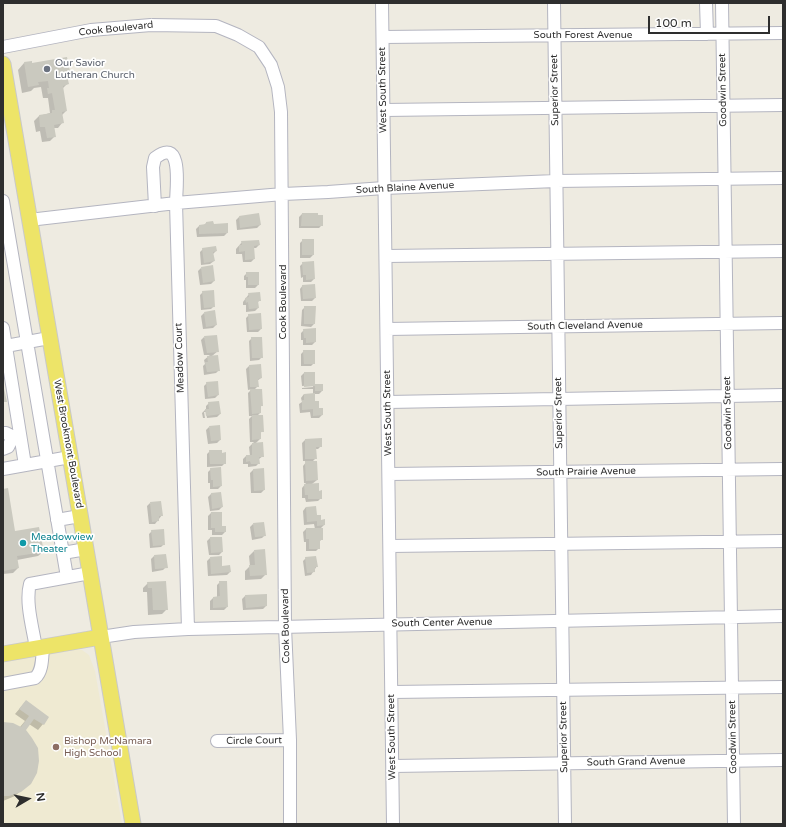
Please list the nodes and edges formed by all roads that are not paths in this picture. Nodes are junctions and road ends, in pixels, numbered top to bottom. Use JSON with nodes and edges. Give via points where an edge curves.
{"nodes":[{"id":1,"x":382,"y":3,"type":"edge"},
{"id":2,"x":554,"y":3,"type":"edge"},
{"id":3,"x":706,"y":3,"type":"edge"},
{"id":4,"x":722,"y":3,"type":"edge"},
{"id":5,"x":783,"y":33,"type":"edge"},
{"id":6,"x":707,"y":34,"type":"junction"},
{"id":7,"x":722,"y":34,"type":"junction"},
{"id":8,"x":554,"y":35,"type":"junction"},
{"id":9,"x":383,"y":37,"type":"junction"},
{"id":10,"x":3,"y":47,"type":"edge"},
{"id":11,"x":3,"y":64,"type":"edge"},
{"id":12,"x":6,"y":96,"type":"edge"},
{"id":13,"x":783,"y":105,"type":"edge"},
{"id":14,"x":723,"y":106,"type":"junction"},
{"id":15,"x":555,"y":108,"type":"junction"},
{"id":16,"x":384,"y":110,"type":"junction"},
{"id":17,"x":7,"y":116,"type":"edge"},
{"id":18,"x":783,"y":178,"type":"edge"},
{"id":19,"x":724,"y":179,"type":"junction"},
{"id":20,"x":556,"y":181,"type":"junction"},
{"id":21,"x":384,"y":188,"type":"junction"},
{"id":22,"x":283,"y":194,"type":"junction"},
{"id":23,"x":3,"y":201,"type":"edge"},
{"id":24,"x":176,"y":203,"type":"junction"},
{"id":25,"x":155,"y":206,"type":"junction"},
{"id":26,"x":29,"y":220,"type":"junction"},
{"id":27,"x":783,"y":250,"type":"edge"},
{"id":28,"x":726,"y":251,"type":"junction"},
{"id":29,"x":557,"y":254,"type":"junction"},
{"id":30,"x":386,"y":256,"type":"junction"},
{"id":31,"x":783,"y":323,"type":"edge"},
{"id":32,"x":727,"y":324,"type":"junction"},
{"id":33,"x":558,"y":326,"type":"junction"},
{"id":34,"x":3,"y":328,"type":"edge"},
{"id":35,"x":387,"y":329,"type":"junction"},
{"id":36,"x":50,"y":338,"type":"junction"},
{"id":37,"x":28,"y":342,"type":"junction"},
{"id":38,"x":6,"y":346,"type":"junction"},
{"id":39,"x":783,"y":395,"type":"edge"},
{"id":40,"x":728,"y":396,"type":"junction"},
{"id":41,"x":559,"y":399,"type":"junction"},
{"id":42,"x":388,"y":402,"type":"junction"},
{"id":43,"x":3,"y":433,"type":"edge"},
{"id":44,"x":3,"y":449,"type":"edge"},
{"id":45,"x":70,"y":457,"type":"junction"},
{"id":46,"x":47,"y":461,"type":"junction"},
{"id":47,"x":25,"y":465,"type":"junction"},
{"id":48,"x":3,"y":469,"type":"edge"},
{"id":49,"x":783,"y":469,"type":"edge"},
{"id":50,"x":729,"y":470,"type":"junction"},
{"id":51,"x":560,"y":472,"type":"junction"},
{"id":52,"x":388,"y":474,"type":"junction"},
{"id":53,"x":80,"y":516,"type":"junction"},
{"id":54,"x":57,"y":520,"type":"junction"},
{"id":55,"x":783,"y":541,"type":"edge"},
{"id":56,"x":730,"y":542,"type":"junction"},
{"id":57,"x":561,"y":544,"type":"junction"},
{"id":58,"x":390,"y":546,"type":"junction"},
{"id":59,"x":86,"y":550,"type":"junction"},
{"id":60,"x":62,"y":553,"type":"junction"},
{"id":61,"x":90,"y":573,"type":"junction"},
{"id":62,"x":66,"y":577,"type":"junction"},
{"id":63,"x":783,"y":616,"type":"edge"},
{"id":64,"x":731,"y":617,"type":"junction"},
{"id":65,"x":562,"y":621,"type":"junction"},
{"id":66,"x":391,"y":624,"type":"junction"},
{"id":67,"x":285,"y":626,"type":"junction"},
{"id":68,"x":188,"y":629,"type":"junction"},
{"id":69,"x":101,"y":637,"type":"junction"},
{"id":70,"x":40,"y":648,"type":"junction"},
{"id":71,"x":3,"y":654,"type":"edge"},
{"id":72,"x":3,"y":684,"type":"edge"},
{"id":73,"x":783,"y":687,"type":"edge"},
{"id":74,"x":732,"y":688,"type":"junction"},
{"id":75,"x":563,"y":690,"type":"junction"},
{"id":76,"x":392,"y":692,"type":"junction"},
{"id":77,"x":290,"y":740,"type":"junction"},
{"id":78,"x":217,"y":741,"type":"dead end"},
{"id":79,"x":733,"y":760,"type":"junction"},
{"id":80,"x":783,"y":760,"type":"edge"},
{"id":81,"x":564,"y":763,"type":"junction"},
{"id":82,"x":393,"y":766,"type":"junction"},
{"id":83,"x":133,"y":824,"type":"edge"},
{"id":84,"x":290,"y":824,"type":"edge"},
{"id":85,"x":393,"y":824,"type":"edge"},
{"id":86,"x":565,"y":824,"type":"edge"},
{"id":87,"x":734,"y":824,"type":"edge"}],
"edges":[{"from":1,"to":9,"type":"street","name":"West South Street"},
{"from":2,"to":8,"type":"street","name":"Superior Street"},
{"from":3,"to":6,"type":"street"},
{"from":4,"to":7,"type":"street","name":"Goodwin Street"},
{"from":5,"to":7,"type":"street","name":"South Forest Avenue"},
{"from":6,"to":7,"type":"street","name":"South Forest Avenue"},
{"from":6,"to":8,"type":"street","name":"South Forest Avenue"},
{"from":7,"to":14,"type":"street","name":"Goodwin Street"},
{"from":8,"to":9,"type":"street","name":"South Forest Avenue"},
{"from":8,"to":15,"type":"street","name":"Superior Street"},
{"from":9,"to":16,"type":"street","name":"West South Street"},
{"from":10,"to":22,"type":"street","name":"Cook Boulevard","via":[[92,30],[151,25],[216,26],[238,35],[259,47],[271,64],[278,88],[282,112]]},
{"from":11,"to":12,"type":"main road","name":"West Brookmont Boulevard"},
{"from":12,"to":17,"type":"main road","name":"West Brookmont Boulevard"},
{"from":13,"to":14,"type":"street"},
{"from":14,"to":15,"type":"street"},
{"from":14,"to":19,"type":"street","name":"Goodwin Street"},
{"from":15,"to":16,"type":"street"},
{"from":15,"to":20,"type":"street","name":"Superior Street"},
{"from":16,"to":21,"type":"street","name":"West South Street"},
{"from":17,"to":26,"type":"main road","name":"West Brookmont Boulevard"},
{"from":18,"to":19,"type":"street","name":"South Blaine Avenue"},
{"from":19,"to":20,"type":"street","name":"South Blaine Avenue"},
{"from":19,"to":28,"type":"street","name":"Goodwin Street"},
{"from":20,"to":21,"type":"street","name":"South Blaine Avenue"},
{"from":20,"to":29,"type":"street","name":"Superior Street"},
{"from":21,"to":22,"type":"street","name":"South Blaine Avenue"},
{"from":21,"to":30,"type":"street","name":"West South Street"},
{"from":22,"to":24,"type":"street","name":"South Blaine Avenue"},
{"from":22,"to":67,"type":"street","name":"Cook Boulevard"},
{"from":23,"to":37,"type":"street"},
{"from":24,"to":25,"type":"street","name":"South Blaine Avenue"},
{"from":24,"to":25,"type":"street","name":"Meadow Court","via":[[178,168],[175,159],[167,153],[159,154],[153,167]]},
{"from":24,"to":68,"type":"street","name":"Meadow Court"},
{"from":25,"to":26,"type":"street","name":"South Blaine Avenue"},
{"from":26,"to":36,"type":"main road","name":"West Brookmont Boulevard"},
{"from":27,"to":28,"type":"street"},
{"from":28,"to":29,"type":"street"},
{"from":28,"to":32,"type":"street","name":"Goodwin Street"},
{"from":29,"to":30,"type":"street"},
{"from":29,"to":33,"type":"street","name":"Superior Street"},
{"from":30,"to":35,"type":"street","name":"West South Street"},
{"from":31,"to":32,"type":"street","name":"South Cleveland Avenue"},
{"from":32,"to":33,"type":"street","name":"South Cleveland Avenue"},
{"from":32,"to":40,"type":"street","name":"Goodwin Street"},
{"from":33,"to":35,"type":"street","name":"South Cleveland Avenue"},
{"from":33,"to":41,"type":"street","name":"Superior Street"},
{"from":34,"to":38,"type":"street"},
{"from":35,"to":42,"type":"street","name":"West South Street"},
{"from":36,"to":37,"type":"street"},
{"from":36,"to":45,"type":"main road","name":"West Brookmont Boulevard"},
{"from":37,"to":38,"type":"street"},
{"from":37,"to":46,"type":"street"},
{"from":38,"to":47,"type":"street"},
{"from":39,"to":40,"type":"street"},
{"from":40,"to":41,"type":"street"},
{"from":40,"to":50,"type":"street","name":"Goodwin Street"},
{"from":41,"to":42,"type":"street"},
{"from":41,"to":51,"type":"street","name":"Superior Street"},
{"from":42,"to":52,"type":"street","name":"West South Street"},
{"from":43,"to":44,"type":"street","via":[[10,435],[10,441],[8,447]]},
{"from":45,"to":46,"type":"street"},
{"from":45,"to":53,"type":"main road","name":"West Brookmont Boulevard"},
{"from":46,"to":47,"type":"street"},
{"from":46,"to":54,"type":"street"},
{"from":47,"to":48,"type":"street"},
{"from":49,"to":50,"type":"street","name":"South Prairie Avenue"},
{"from":50,"to":51,"type":"street","name":"South Prairie Avenue"},
{"from":50,"to":56,"type":"street","name":"Goodwin Street"},
{"from":51,"to":52,"type":"street","name":"South Prairie Avenue"},
{"from":51,"to":57,"type":"street","name":"Superior Street"},
{"from":52,"to":58,"type":"street","name":"West South Street"},
{"from":53,"to":54,"type":"street"},
{"from":53,"to":59,"type":"main road","name":"West Brookmont Boulevard"},
{"from":54,"to":60,"type":"street"},
{"from":55,"to":56,"type":"street"},
{"from":56,"to":57,"type":"street"},
{"from":56,"to":64,"type":"street","name":"Goodwin Street"},
{"from":57,"to":58,"type":"street"},
{"from":57,"to":65,"type":"street","name":"Superior Street"},
{"from":58,"to":66,"type":"street","name":"West South Street"},
{"from":59,"to":60,"type":"street"},
{"from":59,"to":61,"type":"main road","name":"West Brookmont Boulevard"},
{"from":60,"to":62,"type":"street"},
{"from":61,"to":62,"type":"street"},
{"from":61,"to":69,"type":"main road","name":"West Brookmont Boulevard"},
{"from":62,"to":70,"type":"street","via":[[30,584],[30,610]]},
{"from":63,"to":64,"type":"street","name":"South Center Avenue"},
{"from":64,"to":65,"type":"street","name":"South Center Avenue"},
{"from":64,"to":74,"type":"street","name":"Goodwin Street"},
{"from":65,"to":66,"type":"street","name":"South Center Avenue"},
{"from":65,"to":75,"type":"street","name":"Superior Street"},
{"from":66,"to":67,"type":"street","name":"South Center Avenue"},
{"from":66,"to":76,"type":"street","name":"West South Street"},
{"from":67,"to":68,"type":"street","name":"South Center Avenue"},
{"from":67,"to":77,"type":"street","name":"Cook Boulevard"},
{"from":68,"to":69,"type":"street","name":"South Center Avenue"},
{"from":69,"to":70,"type":"main road"},
{"from":69,"to":83,"type":"main road","name":"West Brookmont Boulevard"},
{"from":70,"to":71,"type":"main road"},
{"from":70,"to":72,"type":"street","via":[[40,670],[35,678]]},
{"from":73,"to":74,"type":"street"},
{"from":74,"to":75,"type":"street"},
{"from":74,"to":79,"type":"street","name":"Goodwin Street"},
{"from":75,"to":76,"type":"street"},
{"from":75,"to":81,"type":"street","name":"Superior Street"},
{"from":76,"to":82,"type":"street","name":"West South Street"},
{"from":77,"to":78,"type":"street","name":"Circle Court"},
{"from":77,"to":84,"type":"street","name":"Cook Boulevard"},
{"from":79,"to":80,"type":"street","name":"South Grand Avenue"},
{"from":79,"to":81,"type":"street","name":"South Grand Avenue"},
{"from":79,"to":87,"type":"street","name":"Goodwin Street"},
{"from":81,"to":82,"type":"street","name":"South Grand Avenue"},
{"from":81,"to":86,"type":"street","name":"Superior Street"},
{"from":82,"to":85,"type":"street","name":"West South Street"}]}
